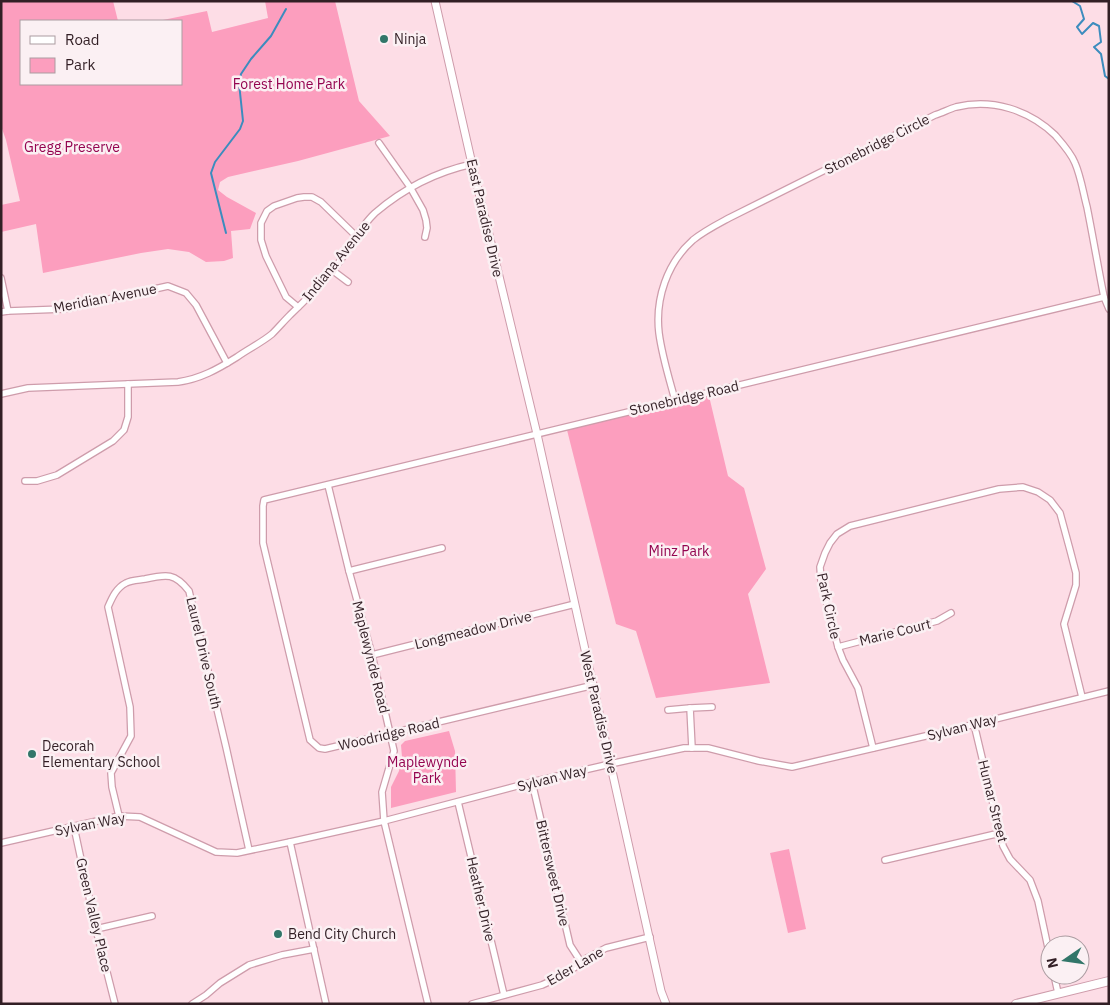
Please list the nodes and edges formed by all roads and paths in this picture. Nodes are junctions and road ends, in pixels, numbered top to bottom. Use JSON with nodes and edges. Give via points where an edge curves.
{"nodes":[{"id":1,"x":435,"y":1,"type":"edge"},
{"id":2,"x":379,"y":143,"type":"dead end"},
{"id":3,"x":472,"y":164,"type":"junction"},
{"id":4,"x":410,"y":188,"type":"junction"},
{"id":5,"x":356,"y":236,"type":"junction"},
{"id":6,"x":425,"y":237,"type":"dead end"},
{"id":7,"x":332,"y":270,"type":"junction"},
{"id":8,"x":1,"y":278,"type":"edge"},
{"id":9,"x":348,"y":282,"type":"dead end"},
{"id":10,"x":1104,"y":297,"type":"junction"},
{"id":11,"x":298,"y":307,"type":"junction"},
{"id":12,"x":1109,"y":309,"type":"edge"},
{"id":13,"x":8,"y":311,"type":"junction"},
{"id":14,"x":1,"y":312,"type":"edge"},
{"id":15,"x":227,"y":363,"type":"junction"},
{"id":16,"x":128,"y":384,"type":"junction"},
{"id":17,"x":1,"y":394,"type":"edge"},
{"id":18,"x":674,"y":400,"type":"junction"},
{"id":19,"x":537,"y":434,"type":"junction"},
{"id":20,"x":25,"y":481,"type":"dead end"},
{"id":21,"x":328,"y":485,"type":"junction"},
{"id":22,"x":264,"y":500,"type":"joint"},
{"id":23,"x":442,"y":548,"type":"dead end"},
{"id":24,"x":349,"y":571,"type":"junction"},
{"id":25,"x":575,"y":604,"type":"junction"},
{"id":26,"x":951,"y":613,"type":"dead end"},
{"id":27,"x":838,"y":647,"type":"junction"},
{"id":28,"x":372,"y":655,"type":"junction"},
{"id":29,"x":594,"y":685,"type":"junction"},
{"id":30,"x":1109,"y":691,"type":"edge"},
{"id":31,"x":1082,"y":697,"type":"junction"},
{"id":32,"x":690,"y":708,"type":"junction"},
{"id":33,"x":712,"y":708,"type":"dead end"},
{"id":34,"x":668,"y":710,"type":"dead end"},
{"id":35,"x":974,"y":724,"type":"junction"},
{"id":36,"x":390,"y":734,"type":"junction"},
{"id":37,"x":692,"y":748,"type":"junction"},
{"id":38,"x":874,"y":748,"type":"junction"},
{"id":39,"x":610,"y":764,"type":"junction"},
{"id":40,"x":532,"y":782,"type":"junction"},
{"id":41,"x":458,"y":802,"type":"junction"},
{"id":42,"x":119,"y":816,"type":"junction"},
{"id":43,"x":384,"y":821,"type":"junction"},
{"id":44,"x":74,"y":827,"type":"junction"},
{"id":45,"x":1000,"y":833,"type":"junction"},
{"id":46,"x":290,"y":842,"type":"junction"},
{"id":47,"x":1,"y":843,"type":"edge"},
{"id":48,"x":249,"y":850,"type":"junction"},
{"id":49,"x":885,"y":860,"type":"dead end"},
{"id":50,"x":152,"y":916,"type":"dead end"},
{"id":51,"x":96,"y":928,"type":"junction"},
{"id":52,"x":1045,"y":935,"type":"edge"},
{"id":53,"x":650,"y":937,"type":"junction"},
{"id":54,"x":314,"y":949,"type":"junction"},
{"id":55,"x":581,"y":962,"type":"junction"},
{"id":56,"x":1109,"y":981,"type":"edge"},
{"id":57,"x":1056,"y":985,"type":"edge"},
{"id":58,"x":661,"y":991,"type":"junction"},
{"id":59,"x":1058,"y":993,"type":"junction"},
{"id":60,"x":504,"y":995,"type":"junction"},
{"id":61,"x":115,"y":1004,"type":"edge"},
{"id":62,"x":192,"y":1004,"type":"edge"},
{"id":63,"x":326,"y":1004,"type":"edge"},
{"id":64,"x":428,"y":1004,"type":"edge"},
{"id":65,"x":472,"y":1004,"type":"edge"},
{"id":66,"x":660,"y":1004,"type":"edge"},
{"id":67,"x":666,"y":1004,"type":"edge"},
{"id":68,"x":1016,"y":1004,"type":"edge"}],
"edges":[{"from":1,"to":3,"type":"street","name":"East Paradise Drive"},
{"from":2,"to":4,"type":"street"},
{"from":3,"to":4,"type":"street","name":"Indiana Avenue"},
{"from":3,"to":19,"type":"street","name":"East Paradise Drive"},
{"from":4,"to":5,"type":"street","name":"Indiana Avenue","via":[[374,214]]},
{"from":4,"to":6,"type":"street","via":[[425,215]]},
{"from":5,"to":7,"type":"street","name":"Indiana Avenue"},
{"from":5,"to":11,"type":"street","via":[[312,197],[297,198],[267,211],[261,223],[261,240],[266,256],[286,297]]},
{"from":7,"to":9,"type":"street"},
{"from":7,"to":11,"type":"street","name":"Indiana Avenue"},
{"from":8,"to":13,"type":"street"},
{"from":10,"to":12,"type":"street","name":"Stonebridge Circle"},
{"from":10,"to":18,"type":"street","name":"Stonebridge Road"},
{"from":10,"to":18,"type":"street","name":"Stonebridge Circle","via":[[1082,185],[1074,161],[1062,143],[1046,127],[1015,109],[991,104],[956,108],[728,219],[693,240],[670,269],[659,305],[659,336]]},
{"from":11,"to":15,"type":"street","name":"Indiana Avenue","via":[[271,335]]},
{"from":13,"to":14,"type":"street","name":"Meridian Avenue"},
{"from":13,"to":15,"type":"street","name":"Meridian Avenue","via":[[64,309],[168,286],[186,293],[196,305]]},
{"from":15,"to":16,"type":"street","name":"Indiana Avenue","via":[[192,380]]},
{"from":16,"to":17,"type":"street","name":"Indiana Avenue","via":[[28,388]]},
{"from":16,"to":20,"type":"street","via":[[128,417],[124,430],[113,441],[57,475]]},
{"from":18,"to":19,"type":"street","name":"Stonebridge Road"},
{"from":19,"to":21,"type":"street","name":"Stonebridge Road"},
{"from":19,"to":25,"type":"street","name":"West Paradise Drive"},
{"from":21,"to":22,"type":"street","name":"Stonebridge Road"},
{"from":21,"to":24,"type":"street","name":"Maplewynde Road"},
{"from":22,"to":36,"type":"street","name":"Woodridge Road","via":[[263,543],[310,740],[318,748],[325,749]]},
{"from":23,"to":24,"type":"street"},
{"from":24,"to":28,"type":"street","name":"Maplewynde Road"},
{"from":25,"to":28,"type":"street","name":"Longmeadow Drive"},
{"from":25,"to":29,"type":"street","name":"West Paradise Drive"},
{"from":26,"to":27,"type":"street","name":"Marie Court","via":[[937,621]]},
{"from":27,"to":31,"type":"street","name":"Park Circle","via":[[820,567],[824,553],[837,534],[850,526],[1023,486],[1050,500],[1060,513],[1066,534],[1076,572],[1076,585],[1064,624]]},
{"from":27,"to":38,"type":"street","name":"Park Circle","via":[[858,688]]},
{"from":28,"to":36,"type":"street","name":"Maplewynde Road"},
{"from":29,"to":36,"type":"street","name":"Woodridge Road"},
{"from":29,"to":39,"type":"street","name":"West Paradise Drive"},
{"from":30,"to":31,"type":"street","name":"Sylvan Way"},
{"from":31,"to":35,"type":"street","name":"Sylvan Way"},
{"from":32,"to":33,"type":"street"},
{"from":32,"to":34,"type":"street"},
{"from":32,"to":37,"type":"street"},
{"from":35,"to":38,"type":"street","name":"Sylvan Way"},
{"from":35,"to":45,"type":"street","name":"Humar Street"},
{"from":36,"to":43,"type":"street","name":"Maplewynde Road","via":[[394,751],[382,792]]},
{"from":37,"to":38,"type":"street","name":"Sylvan Way","via":[[708,748],[792,767]]},
{"from":37,"to":39,"type":"street","name":"Sylvan Way"},
{"from":39,"to":40,"type":"street","name":"Sylvan Way"},
{"from":39,"to":53,"type":"street","name":"West Paradise Drive"},
{"from":40,"to":41,"type":"street","name":"Sylvan Way"},
{"from":40,"to":55,"type":"street","name":"Bittersweet Drive","via":[[570,945]]},
{"from":41,"to":43,"type":"street","name":"Sylvan Way"},
{"from":41,"to":60,"type":"street","name":"Heather Drive"},
{"from":42,"to":44,"type":"street","name":"Sylvan Way"},
{"from":42,"to":48,"type":"street","name":"Sylvan Way","via":[[140,816],[216,852]]},
{"from":42,"to":48,"type":"street","name":"Laurel Drive South","via":[[110,773],[131,736],[130,707],[108,607],[115,592],[126,583],[163,575],[173,577],[189,591]]},
{"from":43,"to":46,"type":"street","name":"Sylvan Way"},
{"from":43,"to":64,"type":"street","name":"Maplewynde Road"},
{"from":44,"to":47,"type":"street","name":"Sylvan Way"},
{"from":44,"to":51,"type":"street","name":"Green Valley Place"},
{"from":45,"to":49,"type":"street"},
{"from":45,"to":52,"type":"street","name":"Humar Street","via":[[1010,859],[1030,880]]},
{"from":46,"to":48,"type":"street","name":"Sylvan Way"},
{"from":46,"to":54,"type":"street"},
{"from":50,"to":51,"type":"street"},
{"from":51,"to":61,"type":"street","name":"Green Valley Place"},
{"from":53,"to":55,"type":"street","name":"Eder Lane","via":[[606,948]]},
{"from":53,"to":58,"type":"street","name":"West Paradise Drive"},
{"from":54,"to":62,"type":"street","via":[[249,965]]},
{"from":54,"to":63,"type":"street"},
{"from":55,"to":60,"type":"street","name":"Eder Lane","via":[[552,982]]},
{"from":56,"to":59,"type":"main road"},
{"from":57,"to":59,"type":"street"},
{"from":58,"to":66,"type":"street","name":"West Paradise Drive"},
{"from":58,"to":67,"type":"street","name":"West Paradise Drive"},
{"from":59,"to":68,"type":"main road"},
{"from":60,"to":65,"type":"street","name":"Eder Lane"}]}
